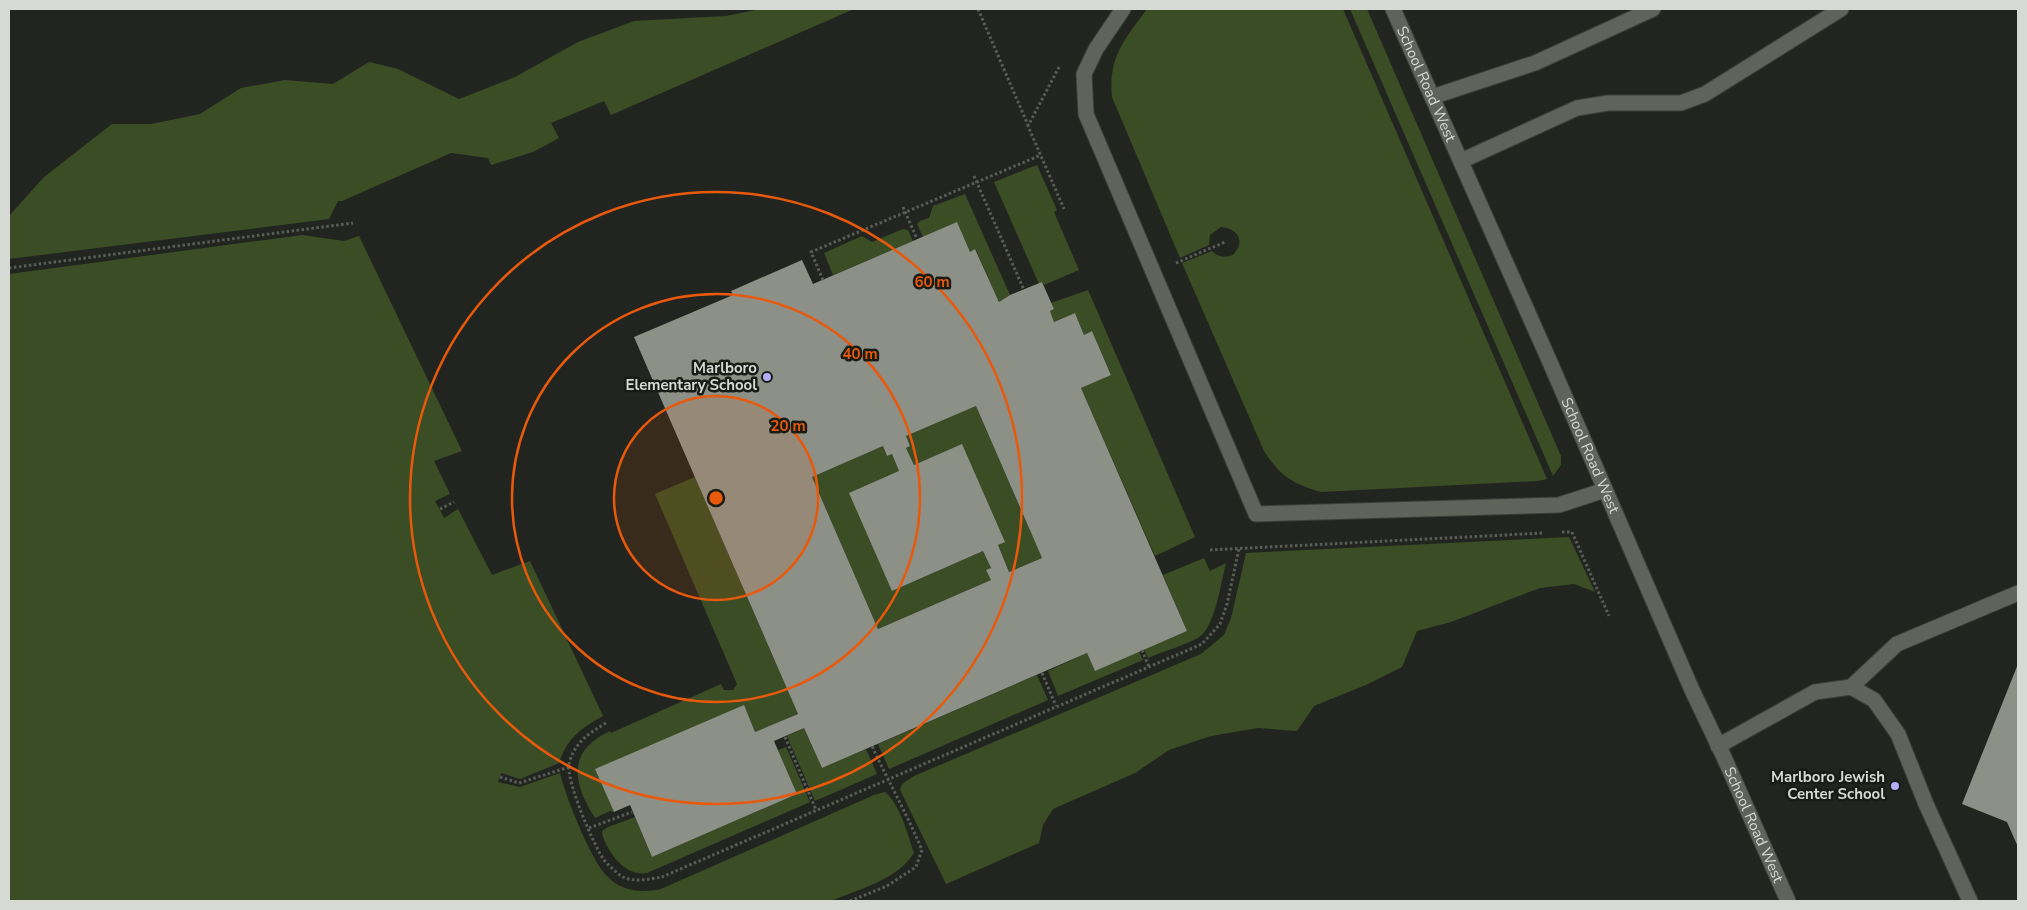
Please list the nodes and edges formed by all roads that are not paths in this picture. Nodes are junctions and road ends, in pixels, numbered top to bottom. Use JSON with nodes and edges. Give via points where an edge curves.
{"nodes":[{"id":1,"x":1123,"y":9,"type":"edge"},
{"id":2,"x":1393,"y":9,"type":"edge"},
{"id":3,"x":1653,"y":9,"type":"edge"},
{"id":4,"x":1841,"y":9,"type":"edge"},
{"id":5,"x":1432,"y":97,"type":"junction"},
{"id":6,"x":1461,"y":160,"type":"junction"},
{"id":7,"x":1605,"y":490,"type":"junction"},
{"id":8,"x":2018,"y":593,"type":"edge"},
{"id":9,"x":1851,"y":687,"type":"junction"},
{"id":10,"x":1718,"y":746,"type":"junction"},
{"id":11,"x":1788,"y":901,"type":"edge"},
{"id":12,"x":1970,"y":901,"type":"edge"}],
"edges":[{"from":1,"to":7,"type":"street","via":[[1096,49],[1084,74],[1086,114],[1256,514],[1559,505]]},
{"from":2,"to":5,"type":"street","name":"School Road West"},
{"from":3,"to":5,"type":"street","via":[[1535,63]]},
{"from":4,"to":6,"type":"street","via":[[1705,94],[1681,103],[1608,103],[1577,108]]},
{"from":5,"to":6,"type":"street","name":"School Road West"},
{"from":6,"to":7,"type":"street","name":"School Road West"},
{"from":7,"to":10,"type":"street","name":"School Road West"},
{"from":8,"to":9,"type":"street","via":[[1897,644]]},
{"from":9,"to":10,"type":"street","via":[[1815,692]]},
{"from":9,"to":12,"type":"street","via":[[1874,700],[1898,734]]},
{"from":10,"to":11,"type":"street","name":"School Road West"}]}
